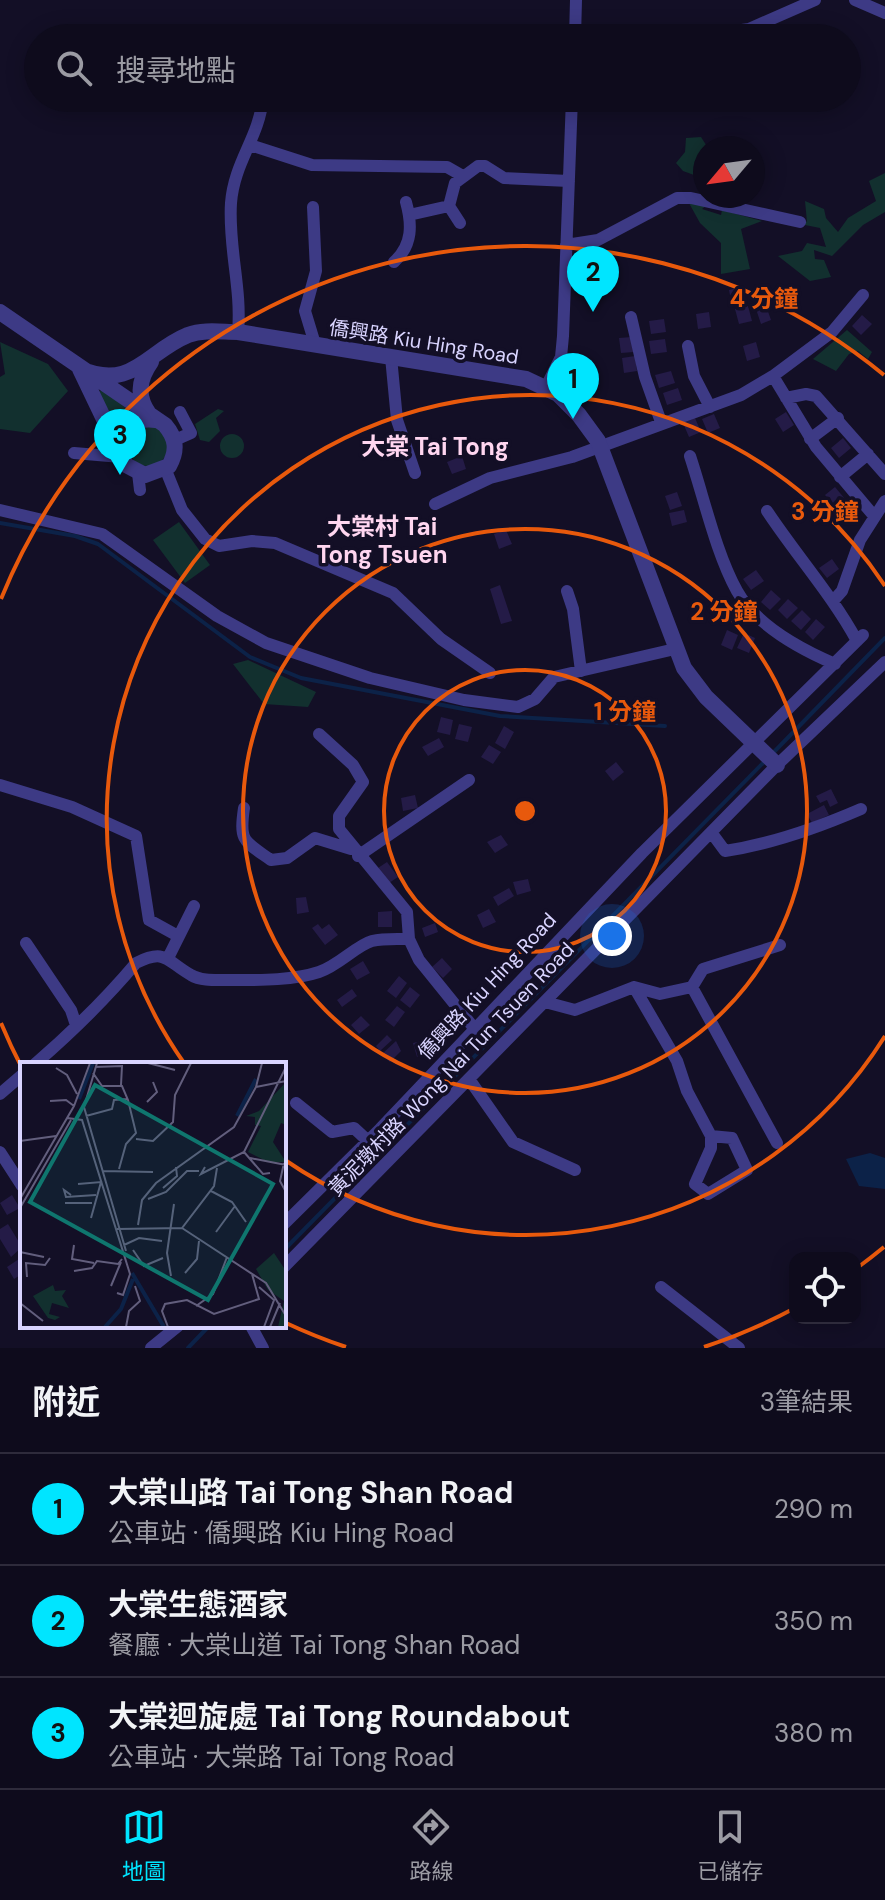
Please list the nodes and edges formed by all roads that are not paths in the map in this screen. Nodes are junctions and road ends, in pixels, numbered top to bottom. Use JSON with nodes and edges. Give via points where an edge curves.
{"nodes":[{"id":1,"x":576,"y":0,"type":"edge"},
{"id":2,"x":815,"y":0,"type":"edge"},
{"id":3,"x":855,"y":0,"type":"edge"},
{"id":4,"x":885,"y":13,"type":"edge"},
{"id":5,"x":575,"y":24,"type":"edge"},
{"id":6,"x":760,"y":24,"type":"edge"},
{"id":7,"x":262,"y":112,"type":"edge"},
{"id":8,"x":571,"y":112,"type":"edge"},
{"id":9,"x":250,"y":145,"type":"junction"},
{"id":10,"x":461,"y":175,"type":"junction"},
{"id":11,"x":569,"y":181,"type":"junction"},
{"id":12,"x":406,"y":202,"type":"dead end"},
{"id":13,"x":449,"y":206,"type":"junction"},
{"id":14,"x":313,"y":207,"type":"dead end"},
{"id":15,"x":409,"y":215,"type":"junction"},
{"id":16,"x":800,"y":222,"type":"dead end"},
{"id":17,"x":460,"y":223,"type":"dead end"},
{"id":18,"x":566,"y":245,"type":"junction"},
{"id":19,"x":394,"y":262,"type":"dead end"},
{"id":20,"x":863,"y":295,"type":"dead end"},
{"id":21,"x":0,"y":312,"type":"edge"},
{"id":22,"x":631,"y":317,"type":"dead end"},
{"id":23,"x":238,"y":332,"type":"junction"},
{"id":24,"x":315,"y":344,"type":"junction"},
{"id":25,"x":688,"y":346,"type":"dead end"},
{"id":26,"x":391,"y":357,"type":"junction"},
{"id":27,"x":154,"y":358,"type":"junction"},
{"id":28,"x":80,"y":369,"type":"junction"},
{"id":29,"x":773,"y":376,"type":"junction"},
{"id":30,"x":546,"y":387,"type":"junction"},
{"id":31,"x":786,"y":398,"type":"junction"},
{"id":32,"x":710,"y":407,"type":"junction"},
{"id":33,"x":180,"y":412,"type":"dead end"},
{"id":34,"x":153,"y":417,"type":"junction"},
{"id":35,"x":838,"y":418,"type":"junction"},
{"id":36,"x":661,"y":422,"type":"junction"},
{"id":37,"x":810,"y":439,"type":"junction"},
{"id":38,"x":175,"y":440,"type":"junction"},
{"id":39,"x":600,"y":446,"type":"junction"},
{"id":40,"x":74,"y":453,"type":"dead end"},
{"id":41,"x":120,"y":453,"type":"junction"},
{"id":42,"x":868,"y":454,"type":"junction"},
{"id":43,"x":690,"y":456,"type":"dead end"},
{"id":44,"x":165,"y":468,"type":"junction"},
{"id":45,"x":415,"y":473,"type":"dead end"},
{"id":46,"x":885,"y":474,"type":"edge"},
{"id":47,"x":840,"y":477,"type":"junction"},
{"id":48,"x":885,"y":501,"type":"edge"},
{"id":49,"x":435,"y":504,"type":"dead end"},
{"id":50,"x":0,"y":510,"type":"edge"},
{"id":51,"x":767,"y":511,"type":"dead end"},
{"id":52,"x":874,"y":516,"type":"junction"},
{"id":53,"x":567,"y":591,"type":"dead end"},
{"id":54,"x":833,"y":601,"type":"junction"},
{"id":55,"x":675,"y":649,"type":"junction"},
{"id":56,"x":885,"y":662,"type":"edge"},
{"id":57,"x":835,"y":664,"type":"junction"},
{"id":58,"x":581,"y":671,"type":"junction"},
{"id":59,"x":490,"y":673,"type":"dead end"},
{"id":60,"x":319,"y":734,"type":"dead end"},
{"id":61,"x":753,"y":743,"type":"junction"},
{"id":62,"x":777,"y":765,"type":"junction"},
{"id":63,"x":469,"y":780,"type":"dead end"},
{"id":64,"x":0,"y":785,"type":"edge"},
{"id":65,"x":244,"y":808,"type":"dead end"},
{"id":66,"x":861,"y":809,"type":"dead end"},
{"id":67,"x":711,"y":832,"type":"junction"},
{"id":68,"x":354,"y":852,"type":"junction"},
{"id":69,"x":194,"y":906,"type":"dead end"},
{"id":70,"x":178,"y":936,"type":"junction"},
{"id":71,"x":409,"y":939,"type":"junction"},
{"id":72,"x":26,"y":943,"type":"dead end"},
{"id":73,"x":780,"y":945,"type":"dead end"},
{"id":74,"x":168,"y":958,"type":"junction"},
{"id":75,"x":634,"y":987,"type":"junction"},
{"id":76,"x":692,"y":987,"type":"junction"},
{"id":77,"x":545,"y":1002,"type":"junction"},
{"id":78,"x":76,"y":1025,"type":"junction"},
{"id":79,"x":474,"y":1028,"type":"junction"},
{"id":80,"x":37,"y":1062,"type":"edge"},
{"id":81,"x":20,"y":1077,"type":"edge"},
{"id":82,"x":469,"y":1079,"type":"junction"},
{"id":83,"x":0,"y":1094,"type":"edge"},
{"id":84,"x":296,"y":1103,"type":"dead end"},
{"id":85,"x":711,"y":1136,"type":"junction"},
{"id":86,"x":368,"y":1141,"type":"junction"},
{"id":87,"x":777,"y":1143,"type":"dead end"},
{"id":88,"x":0,"y":1152,"type":"edge"},
{"id":89,"x":575,"y":1170,"type":"dead end"},
{"id":90,"x":20,"y":1183,"type":"edge"},
{"id":91,"x":286,"y":1222,"type":"edge"},
{"id":92,"x":286,"y":1265,"type":"edge"},
{"id":93,"x":661,"y":1287,"type":"dead end"},
{"id":94,"x":176,"y":1328,"type":"edge"},
{"id":95,"x":252,"y":1328,"type":"edge"},
{"id":96,"x":151,"y":1348,"type":"edge"},
{"id":97,"x":263,"y":1348,"type":"edge"},
{"id":98,"x":739,"y":1348,"type":"edge"}],
"edges":[{"from":1,"to":5,"type":"street"},
{"from":2,"to":6,"type":"street"},
{"from":3,"to":4,"type":"street"},
{"from":7,"to":9,"type":"street"},
{"from":8,"to":11,"type":"street"},
{"from":9,"to":10,"type":"street","via":[[312,165],[447,167]]},
{"from":9,"to":23,"type":"street","via":[[234,175],[231,204],[230,240],[241,305]]},
{"from":10,"to":11,"type":"street","via":[[485,166],[504,178]]},
{"from":10,"to":13,"type":"street"},
{"from":11,"to":18,"type":"street"},
{"from":12,"to":15,"type":"street"},
{"from":13,"to":15,"type":"street"},
{"from":13,"to":17,"type":"street"},
{"from":14,"to":24,"type":"street","via":[[316,271],[305,311]]},
{"from":15,"to":19,"type":"street","via":[[409,239]]},
{"from":16,"to":18,"type":"street","via":[[677,198],[598,240]]},
{"from":18,"to":30,"type":"street","via":[[561,357]]},
{"from":20,"to":29,"type":"street","via":[[840,325]]},
{"from":21,"to":28,"type":"street"},
{"from":22,"to":36,"type":"street"},
{"from":23,"to":24,"type":"street","name":"僑興路 Kiu Hing Road"},
{"from":23,"to":27,"type":"street","name":"僑興路 Kiu Hing Road","via":[[189,335]]},
{"from":24,"to":26,"type":"street","name":"僑興路 Kiu Hing Road"},
{"from":25,"to":32,"type":"street","via":[[696,380]]},
{"from":26,"to":30,"type":"street","name":"僑興路 Kiu Hing Road","via":[[507,373]]},
{"from":26,"to":45,"type":"street","via":[[397,420]]},
{"from":27,"to":28,"type":"street","name":"僑興路 Kiu Hing Road","via":[[116,375]]},
{"from":27,"to":34,"type":"street","via":[[140,384],[142,401]]},
{"from":28,"to":34,"type":"street"},
{"from":28,"to":41,"type":"street"},
{"from":29,"to":31,"type":"street"},
{"from":29,"to":32,"type":"street"},
{"from":30,"to":39,"type":"street","name":"僑興路 Kiu Hing Road","via":[[579,415]]},
{"from":31,"to":35,"type":"street","via":[[816,396]]},
{"from":31,"to":37,"type":"street"},
{"from":32,"to":36,"type":"street"},
{"from":33,"to":38,"type":"street","via":[[191,433]]},
{"from":34,"to":38,"type":"street"},
{"from":34,"to":41,"type":"street","via":[[124,431]]},
{"from":35,"to":37,"type":"street"},
{"from":35,"to":42,"type":"street"},
{"from":36,"to":39,"type":"street"},
{"from":37,"to":47,"type":"street"},
{"from":38,"to":44,"type":"street","via":[[173,458]]},
{"from":39,"to":49,"type":"street","via":[[538,469],[490,478]]},
{"from":39,"to":55,"type":"street","name":"僑興路 Kiu Hing Road"},
{"from":40,"to":41,"type":"street"},
{"from":41,"to":44,"type":"street","via":[[139,482]]},
{"from":42,"to":46,"type":"street"},
{"from":42,"to":47,"type":"street"},
{"from":43,"to":57,"type":"street","via":[[736,590],[762,619],[806,652]]},
{"from":44,"to":59,"type":"street","via":[[182,510],[205,539],[219,546],[275,543],[393,593],[441,639]]},
{"from":47,"to":52,"type":"street"},
{"from":48,"to":52,"type":"street"},
{"from":50,"to":58,"type":"street","via":[[102,534],[217,616],[266,643],[370,678],[518,707],[535,699],[554,677]]},
{"from":51,"to":54,"type":"street"},
{"from":52,"to":54,"type":"street"},
{"from":53,"to":58,"type":"street"},
{"from":54,"to":57,"type":"street","name":"僑興路 Kiu Hing Road","via":[[860,638]]},
{"from":55,"to":58,"type":"street"},
{"from":55,"to":61,"type":"street","name":"僑興路 Kiu Hing Road","via":[[694,684]]},
{"from":56,"to":62,"type":"street","name":"黃泥墩村路 Wong Nai Tun Tsuen Road"},
{"from":57,"to":61,"type":"street","name":"僑興路 Kiu Hing Road"},
{"from":60,"to":68,"type":"street","via":[[353,765],[363,782],[339,816],[339,829]]},
{"from":61,"to":62,"type":"street","name":"僑興路 Kiu Hing Road"},
{"from":61,"to":79,"type":"street","name":"僑興路 Kiu Hing Road"},
{"from":62,"to":67,"type":"street","name":"黃泥墩村路 Wong Nai Tun Tsuen Road"},
{"from":63,"to":68,"type":"street"},
{"from":64,"to":70,"type":"street","via":[[72,807],[136,836],[149,920]]},
{"from":65,"to":68,"type":"street","via":[[245,842],[271,860],[287,858],[315,838]]},
{"from":66,"to":67,"type":"street","via":[[742,849],[725,851]]},
{"from":67,"to":77,"type":"street","name":"黃泥墩村路 Wong Nai Tun Tsuen Road"},
{"from":68,"to":71,"type":"street","via":[[407,912]]},
{"from":69,"to":70,"type":"street"},
{"from":70,"to":74,"type":"street"},
{"from":71,"to":74,"type":"street","via":[[370,941],[318,973],[243,980],[193,976]]},
{"from":71,"to":79,"type":"street","via":[[438,988]]},
{"from":72,"to":78,"type":"street"},
{"from":73,"to":76,"type":"street","via":[[703,969]]},
{"from":74,"to":78,"type":"street","via":[[159,955],[136,963],[92,1015]]},
{"from":75,"to":76,"type":"street","via":[[660,994]]},
{"from":75,"to":77,"type":"street","via":[[575,1010]]},
{"from":75,"to":85,"type":"street","via":[[677,1061]]},
{"from":76,"to":87,"type":"street"},
{"from":77,"to":82,"type":"street","name":"黃泥墩村路 Wong Nai Tun Tsuen Road"},
{"from":78,"to":80,"type":"street"},
{"from":79,"to":86,"type":"street","name":"僑興路 Kiu Hing Road"},
{"from":81,"to":83,"type":"street"},
{"from":82,"to":89,"type":"street","via":[[513,1142]]},
{"from":82,"to":92,"type":"street","name":"黃泥墩村路 Wong Nai Tun Tsuen Road"},
{"from":84,"to":86,"type":"street","via":[[332,1132],[354,1128]]},
{"from":85,"to":85,"type":"street","via":[[695,1184],[708,1194],[747,1170],[732,1138]]},
{"from":86,"to":91,"type":"street","name":"僑興路 Kiu Hing Road"},
{"from":88,"to":90,"type":"street"},
{"from":93,"to":98,"type":"street"},
{"from":94,"to":96,"type":"street"},
{"from":95,"to":97,"type":"street"}]}
